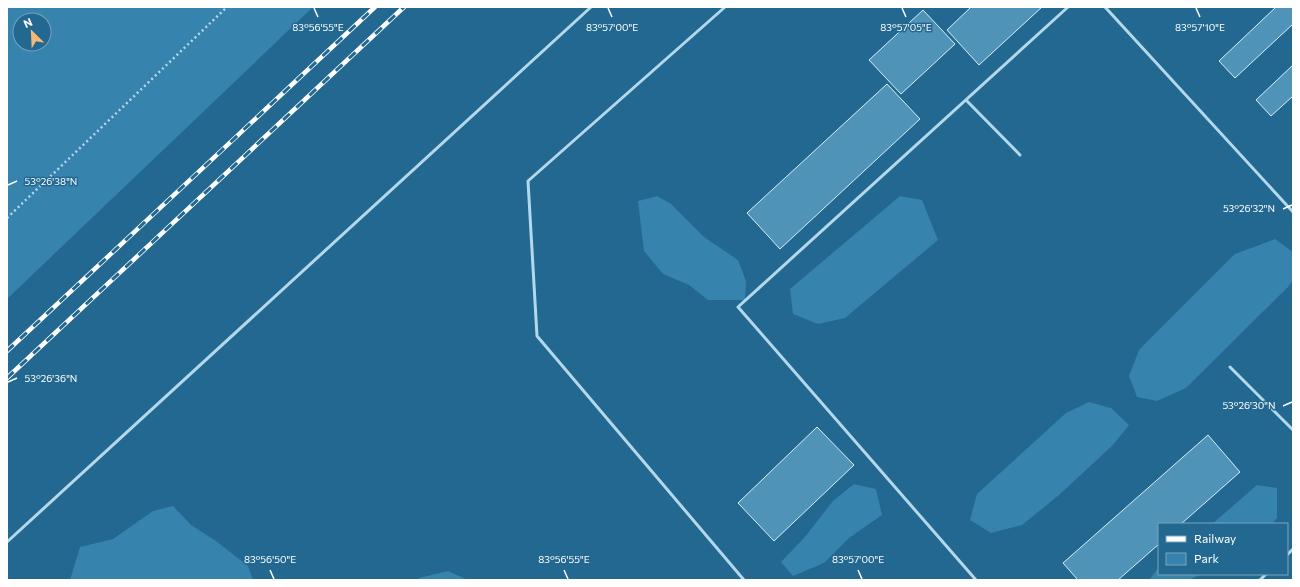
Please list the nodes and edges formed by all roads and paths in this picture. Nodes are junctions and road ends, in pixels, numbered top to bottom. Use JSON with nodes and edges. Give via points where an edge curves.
{"nodes":[{"id":1,"x":227,"y":7,"type":"edge"},
{"id":2,"x":591,"y":7,"type":"edge"},
{"id":3,"x":725,"y":7,"type":"edge"},
{"id":4,"x":1068,"y":7,"type":"edge"},
{"id":5,"x":1105,"y":7,"type":"edge"},
{"id":6,"x":966,"y":100,"type":"junction"},
{"id":7,"x":1020,"y":155,"type":"dead end"},
{"id":8,"x":1293,"y":212,"type":"edge"},
{"id":9,"x":7,"y":218,"type":"edge"},
{"id":10,"x":1230,"y":367,"type":"dead end"},
{"id":11,"x":1293,"y":430,"type":"edge"},
{"id":12,"x":7,"y":542,"type":"edge"},
{"id":13,"x":744,"y":580,"type":"edge"},
{"id":14,"x":976,"y":580,"type":"edge"}],
"edges":[{"from":1,"to":9,"type":"path"},
{"from":2,"to":12,"type":"lane"},
{"from":3,"to":13,"type":"lane","via":[[528,181],[537,336]]},
{"from":4,"to":6,"type":"lane"},
{"from":5,"to":8,"type":"lane"},
{"from":6,"to":7,"type":"lane"},
{"from":6,"to":14,"type":"lane","via":[[738,307]]},
{"from":10,"to":11,"type":"lane"}]}
